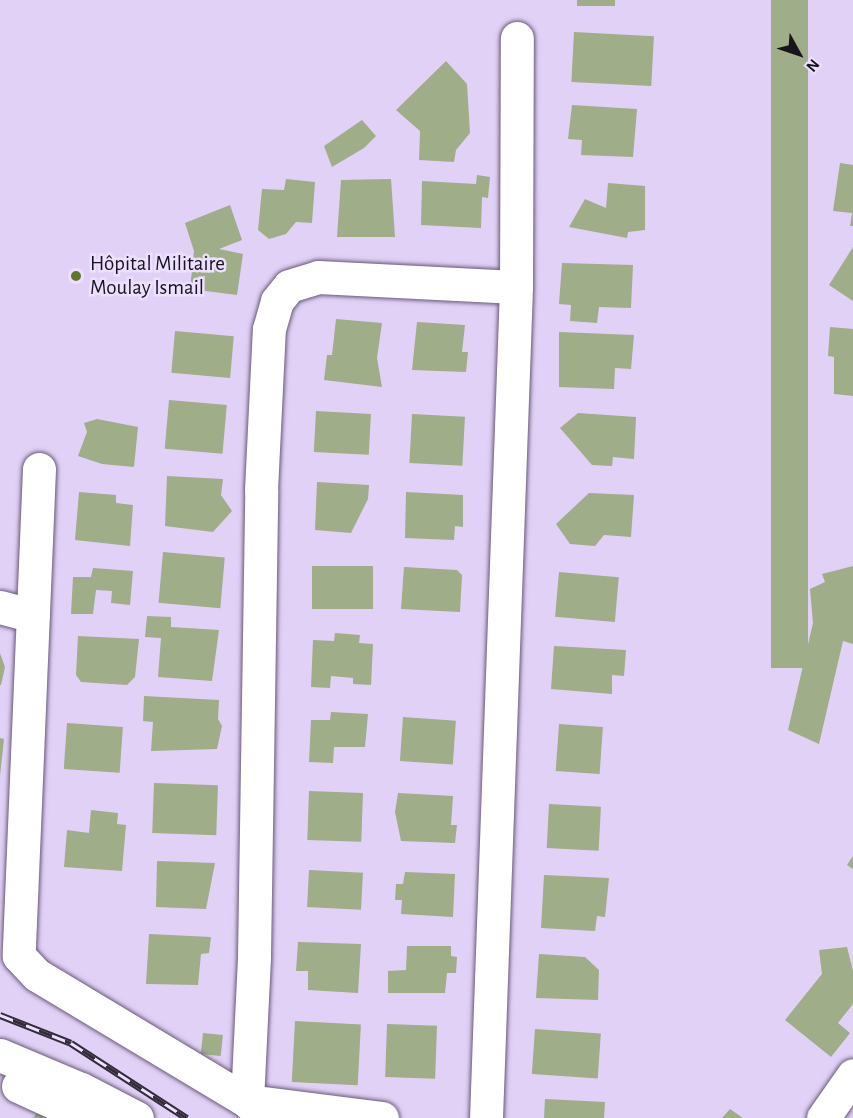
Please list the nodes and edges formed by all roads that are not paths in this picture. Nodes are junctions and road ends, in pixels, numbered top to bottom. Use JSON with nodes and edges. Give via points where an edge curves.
{"nodes":[{"id":1,"x":517,"y":38,"type":"dead end"},
{"id":2,"x":516,"y":286,"type":"junction"},
{"id":3,"x":39,"y":469,"type":"dead end"},
{"id":4,"x":0,"y":607,"type":"edge"},
{"id":5,"x":33,"y":616,"type":"junction"},
{"id":6,"x":11,"y":838,"type":"edge"},
{"id":7,"x":0,"y":1055,"type":"edge"},
{"id":8,"x":853,"y":1075,"type":"edge"},
{"id":9,"x":0,"y":1079,"type":"edge"},
{"id":10,"x":255,"y":1110,"type":"edge"},
{"id":11,"x":88,"y":1118,"type":"edge"},
{"id":12,"x":137,"y":1118,"type":"edge"},
{"id":13,"x":382,"y":1118,"type":"edge"},
{"id":14,"x":486,"y":1118,"type":"edge"},
{"id":15,"x":823,"y":1118,"type":"edge"}],
"edges":[{"from":1,"to":2,"type":"street"},
{"from":2,"to":10,"type":"street","via":[[318,277],[289,286],[272,312],[261,490]]},
{"from":2,"to":14,"type":"street"},
{"from":3,"to":5,"type":"street"},
{"from":4,"to":5,"type":"street"},
{"from":5,"to":6,"type":"street"},
{"from":6,"to":10,"type":"street","via":[[18,948],[25,967]]},
{"from":7,"to":12,"type":"street"},
{"from":8,"to":15,"type":"street"},
{"from":9,"to":11,"type":"street"},
{"from":10,"to":13,"type":"street"}]}
